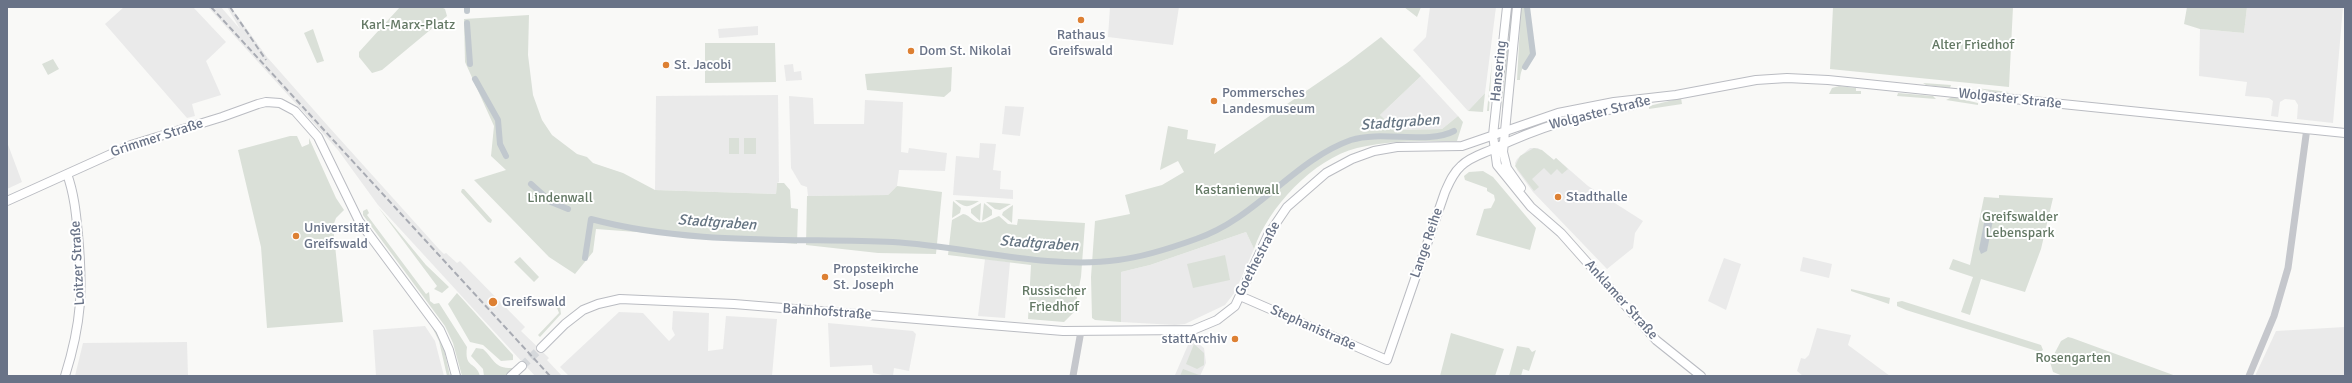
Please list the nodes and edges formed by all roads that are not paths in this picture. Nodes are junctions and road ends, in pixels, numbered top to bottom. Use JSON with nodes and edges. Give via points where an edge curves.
{"nodes":[{"id":1,"x":1507,"y":7,"type":"edge"},
{"id":2,"x":1517,"y":7,"type":"edge"},
{"id":3,"x":1676,"y":95,"type":"junction"},
{"id":4,"x":2306,"y":128,"type":"junction"},
{"id":5,"x":1504,"y":130,"type":"junction"},
{"id":6,"x":2345,"y":133,"type":"edge"},
{"id":7,"x":1493,"y":135,"type":"junction"},
{"id":8,"x":1504,"y":144,"type":"junction"},
{"id":9,"x":1494,"y":148,"type":"junction"},
{"id":10,"x":67,"y":174,"type":"junction"},
{"id":11,"x":7,"y":201,"type":"edge"},
{"id":12,"x":1547,"y":219,"type":"junction"},
{"id":13,"x":1240,"y":296,"type":"junction"},
{"id":14,"x":1081,"y":331,"type":"junction"},
{"id":15,"x":541,"y":348,"type":"tunnel mouth"},
{"id":16,"x":1387,"y":360,"type":"joint"},
{"id":17,"x":522,"y":366,"type":"tunnel mouth"},
{"id":18,"x":65,"y":376,"type":"edge"},
{"id":19,"x":456,"y":376,"type":"edge"},
{"id":20,"x":511,"y":376,"type":"edge"},
{"id":21,"x":1073,"y":376,"type":"edge"},
{"id":22,"x":1701,"y":376,"type":"edge"},
{"id":23,"x":2249,"y":376,"type":"edge"}],
"edges":[{"from":1,"to":7,"type":"main road","name":"Hansering"},
{"from":2,"to":5,"type":"main road","name":"Hansering"},
{"from":3,"to":4,"type":"main road","name":"Wolgaster Straße","via":[[1756,80],[1809,78]]},
{"from":3,"to":5,"type":"main road","name":"Wolgaster Straße","via":[[1585,107]]},
{"from":3,"to":8,"type":"main road","name":"Wolgaster Straße","via":[[1582,115]]},
{"from":4,"to":6,"type":"main road","name":"Wolgaster Straße"},
{"from":4,"to":23,"type":"street","via":[[2288,268],[2274,316]]},
{"from":5,"to":7,"type":"main road","name":"Wolgaster Straße"},
{"from":5,"to":8,"type":"main road","name":"Hansering"},
{"from":7,"to":9,"type":"main road","name":"Hansering"},
{"from":7,"to":13,"type":"main road","name":"Goethestraße","via":[[1462,146],[1397,147],[1374,151],[1326,173],[1299,194],[1274,224]]},
{"from":8,"to":9,"type":"main road","name":"Wolgaster Straße"},
{"from":8,"to":12,"type":"main road","name":"Anklamer Straße","via":[[1507,168]]},
{"from":9,"to":12,"type":"main road","name":"Anklamer Straße","via":[[1497,165],[1502,174],[1531,207]]},
{"from":9,"to":16,"type":"main road","name":"Lange Reihe","via":[[1468,160],[1451,178]]},
{"from":10,"to":11,"type":"main road","name":"Grimmer Straße"},
{"from":10,"to":18,"type":"main road","name":"Loitzer Straße","via":[[74,202],[82,296],[74,345]]},
{"from":10,"to":19,"type":"main road","name":"Grimmer Straße","via":[[130,145],[266,102],[280,103],[291,108],[318,137],[359,221],[440,330]]},
{"from":12,"to":22,"type":"main road","name":"Anklamer Straße","via":[[1656,340]]},
{"from":13,"to":14,"type":"main road","name":"Goethestraße","via":[[1235,306],[1223,316],[1193,330]]},
{"from":13,"to":16,"type":"main road","name":"Stephanistraße"},
{"from":14,"to":15,"type":"main road","name":"Bahnhofstraße","via":[[734,304],[633,299],[598,304],[575,315]]},
{"from":14,"to":21,"type":"street"},
{"from":17,"to":20,"type":"main road"}]}
